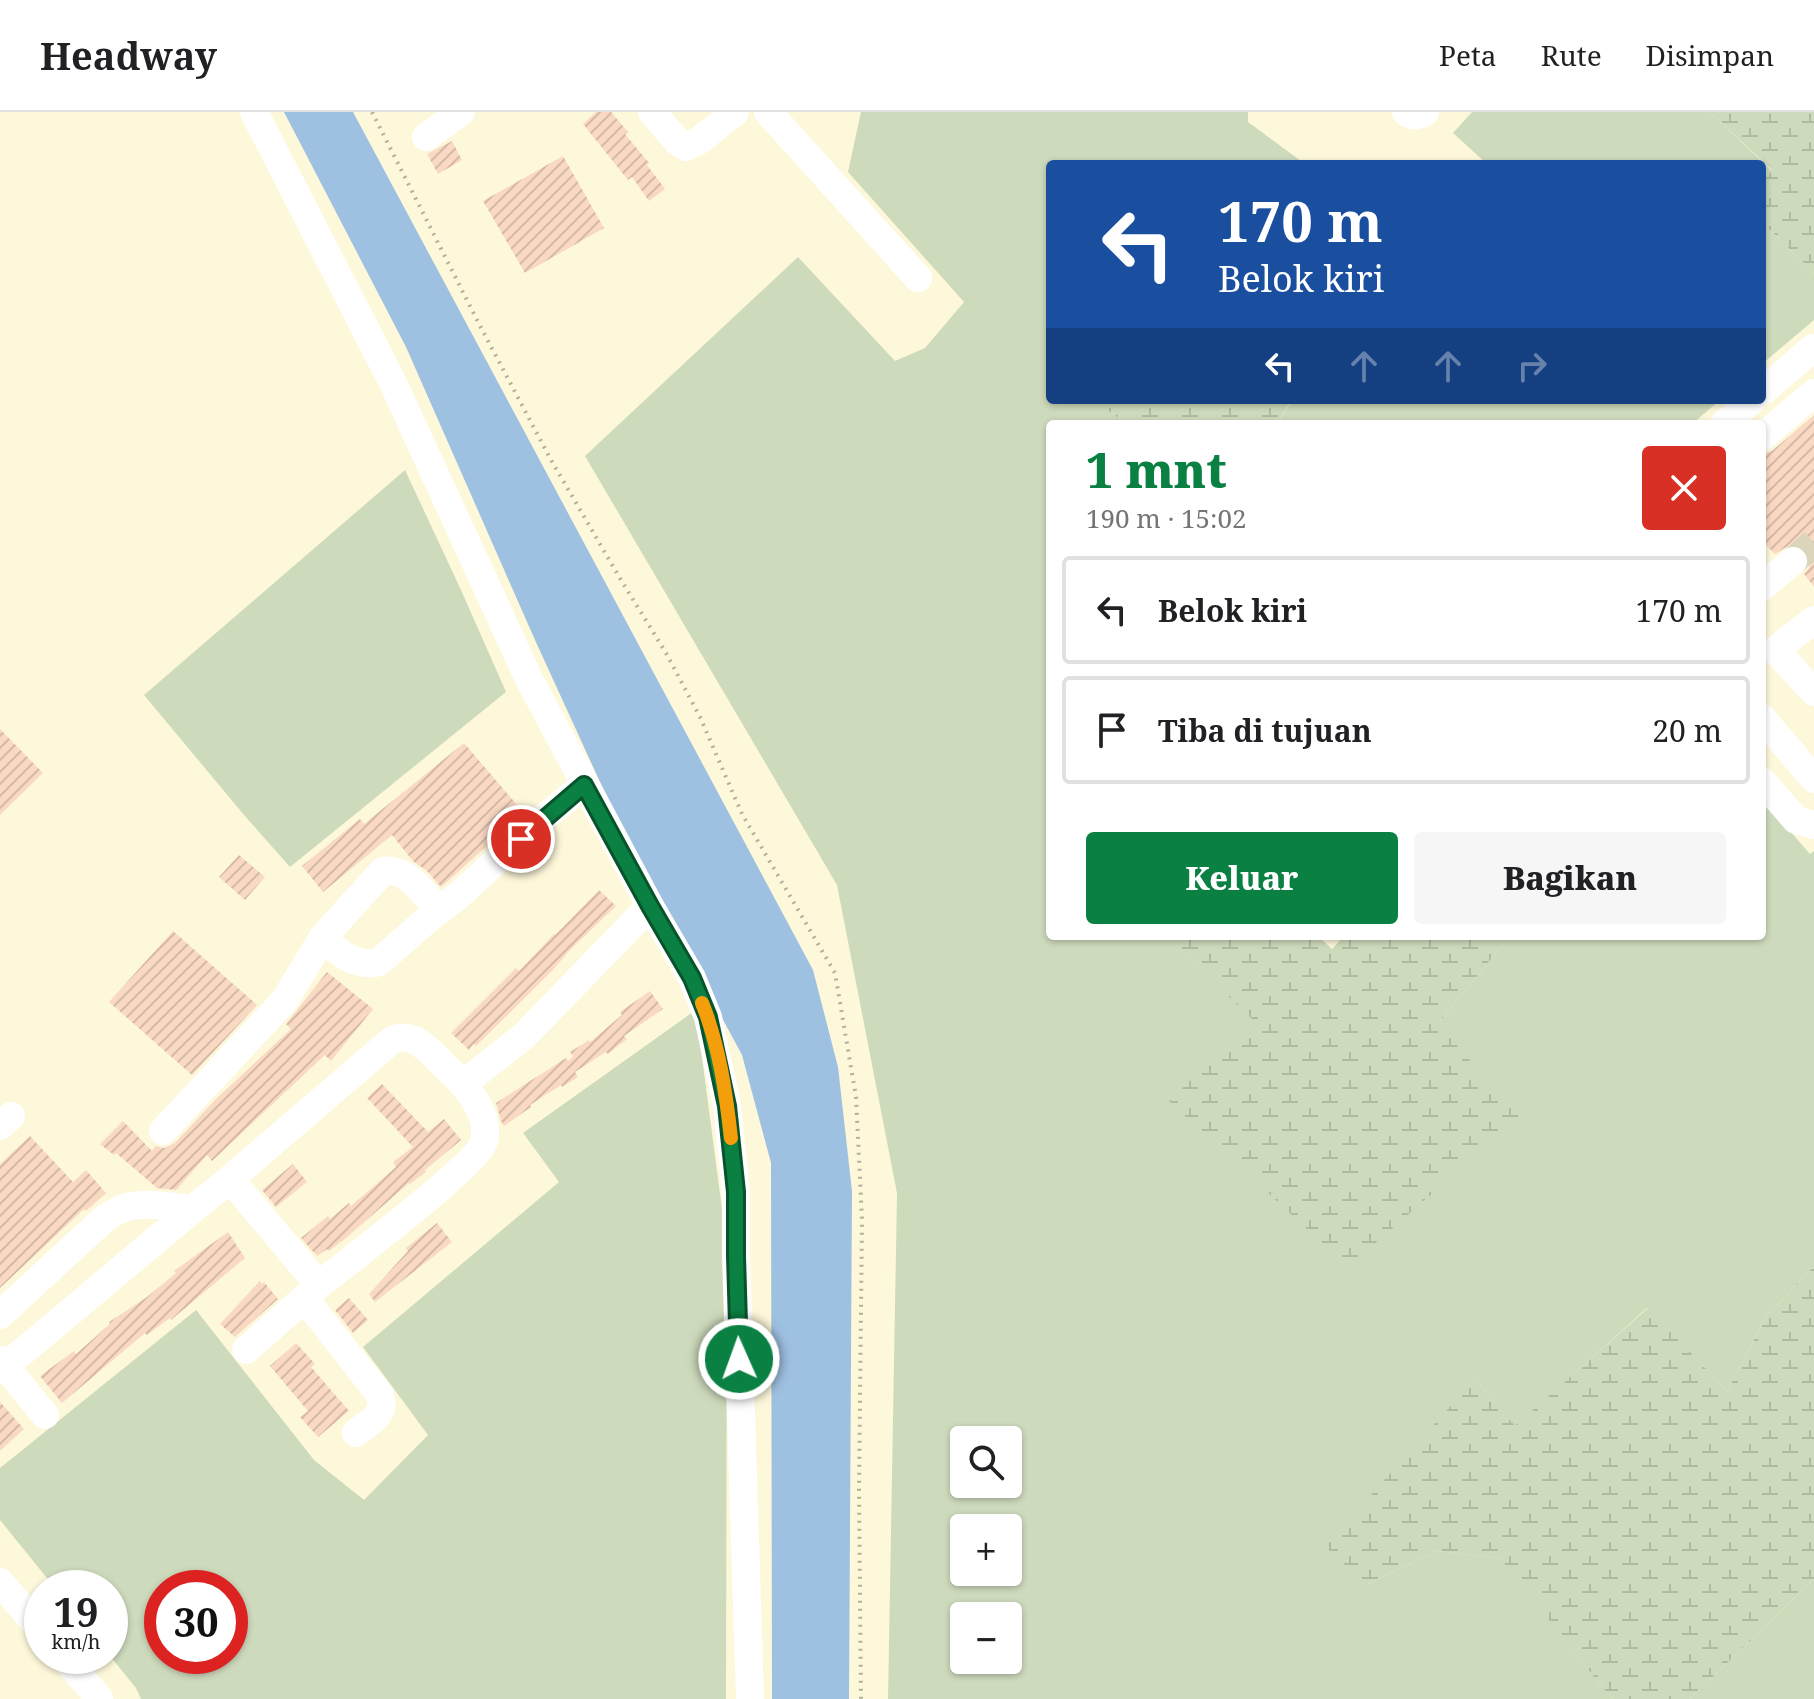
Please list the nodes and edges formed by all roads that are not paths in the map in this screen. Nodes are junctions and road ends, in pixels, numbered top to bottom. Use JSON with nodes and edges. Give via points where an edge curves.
{"nodes":[{"id":1,"x":254,"y":112,"type":"edge"},
{"id":2,"x":461,"y":112,"type":"edge"},
{"id":3,"x":652,"y":112,"type":"edge"},
{"id":4,"x":735,"y":112,"type":"edge"},
{"id":5,"x":768,"y":112,"type":"edge"},
{"id":6,"x":1406,"y":112,"type":"edge"},
{"id":7,"x":1425,"y":112,"type":"edge"},
{"id":8,"x":426,"y":137,"type":"dead end"},
{"id":9,"x":918,"y":278,"type":"dead end"},
{"id":10,"x":1814,"y":348,"type":"edge"},
{"id":11,"x":1766,"y":389,"type":"edge"},
{"id":12,"x":1814,"y":393,"type":"edge"},
{"id":13,"x":1747,"y":404,"type":"edge"},
{"id":14,"x":1729,"y":420,"type":"edge"},
{"id":15,"x":1766,"y":434,"type":"edge"},
{"id":16,"x":1793,"y":561,"type":"tunnel mouth"},
{"id":17,"x":1766,"y":584,"type":"edge"},
{"id":18,"x":1814,"y":620,"type":"edge"},
{"id":19,"x":1769,"y":642,"type":"edge"},
{"id":20,"x":1814,"y":692,"type":"edge"},
{"id":21,"x":1766,"y":723,"type":"edge"},
{"id":22,"x":1814,"y":779,"type":"edge"},
{"id":23,"x":584,"y":785,"type":"junction"},
{"id":24,"x":1766,"y":786,"type":"edge"},
{"id":25,"x":1814,"y":825,"type":"edge"},
{"id":26,"x":650,"y":906,"type":"junction"},
{"id":27,"x":439,"y":911,"type":"junction"},
{"id":28,"x":323,"y":937,"type":"junction"},
{"id":29,"x":464,"y":1083,"type":"junction"},
{"id":30,"x":163,"y":1131,"type":"dead end"},
{"id":31,"x":230,"y":1179,"type":"junction"},
{"id":32,"x":193,"y":1209,"type":"junction"},
{"id":33,"x":312,"y":1292,"type":"junction"},
{"id":34,"x":0,"y":1315,"type":"edge"},
{"id":35,"x":246,"y":1350,"type":"dead end"},
{"id":36,"x":2,"y":1363,"type":"edge"},
{"id":37,"x":45,"y":1415,"type":"dead end"},
{"id":38,"x":356,"y":1433,"type":"dead end"},
{"id":39,"x":0,"y":1582,"type":"edge"},
{"id":40,"x":24,"y":1610,"type":"edge"},
{"id":41,"x":78,"y":1674,"type":"edge"},
{"id":42,"x":99,"y":1698,"type":"edge"},
{"id":43,"x":750,"y":1699,"type":"edge"}],
"edges":[{"from":1,"to":23,"type":"street","via":[[393,383],[529,679]]},
{"from":2,"to":8,"type":"street"},
{"from":3,"to":4,"type":"street","via":[[686,147]]},
{"from":5,"to":9,"type":"street"},
{"from":6,"to":7,"type":"street"},
{"from":10,"to":11,"type":"street"},
{"from":12,"to":15,"type":"street"},
{"from":13,"to":14,"type":"street"},
{"from":16,"to":17,"type":"street"},
{"from":18,"to":19,"type":"street"},
{"from":19,"to":20,"type":"street"},
{"from":21,"to":22,"type":"street"},
{"from":23,"to":26,"type":"street"},
{"from":23,"to":27,"type":"street"},
{"from":24,"to":25,"type":"street","via":[[1796,820]]},
{"from":26,"to":29,"type":"street","via":[[524,1036]]},
{"from":26,"to":43,"type":"street","via":[[708,1017],[727,1106],[736,1192]]},
{"from":27,"to":28,"type":"street","via":[[371,964],[354,961]]},
{"from":27,"to":28,"type":"street","via":[[406,874],[383,871]]},
{"from":28,"to":30,"type":"street","via":[[285,1000]]},
{"from":29,"to":31,"type":"street","via":[[417,1040],[392,1040]]},
{"from":29,"to":33,"type":"street","via":[[483,1117],[481,1150]]},
{"from":31,"to":32,"type":"street"},
{"from":31,"to":33,"type":"street"},
{"from":32,"to":34,"type":"street","via":[[143,1205],[118,1211]]},
{"from":32,"to":36,"type":"street"},
{"from":33,"to":35,"type":"street"},
{"from":33,"to":38,"type":"street","via":[[382,1401],[378,1414]]},
{"from":36,"to":37,"type":"street"},
{"from":39,"to":40,"type":"street"},
{"from":41,"to":42,"type":"street"}]}
